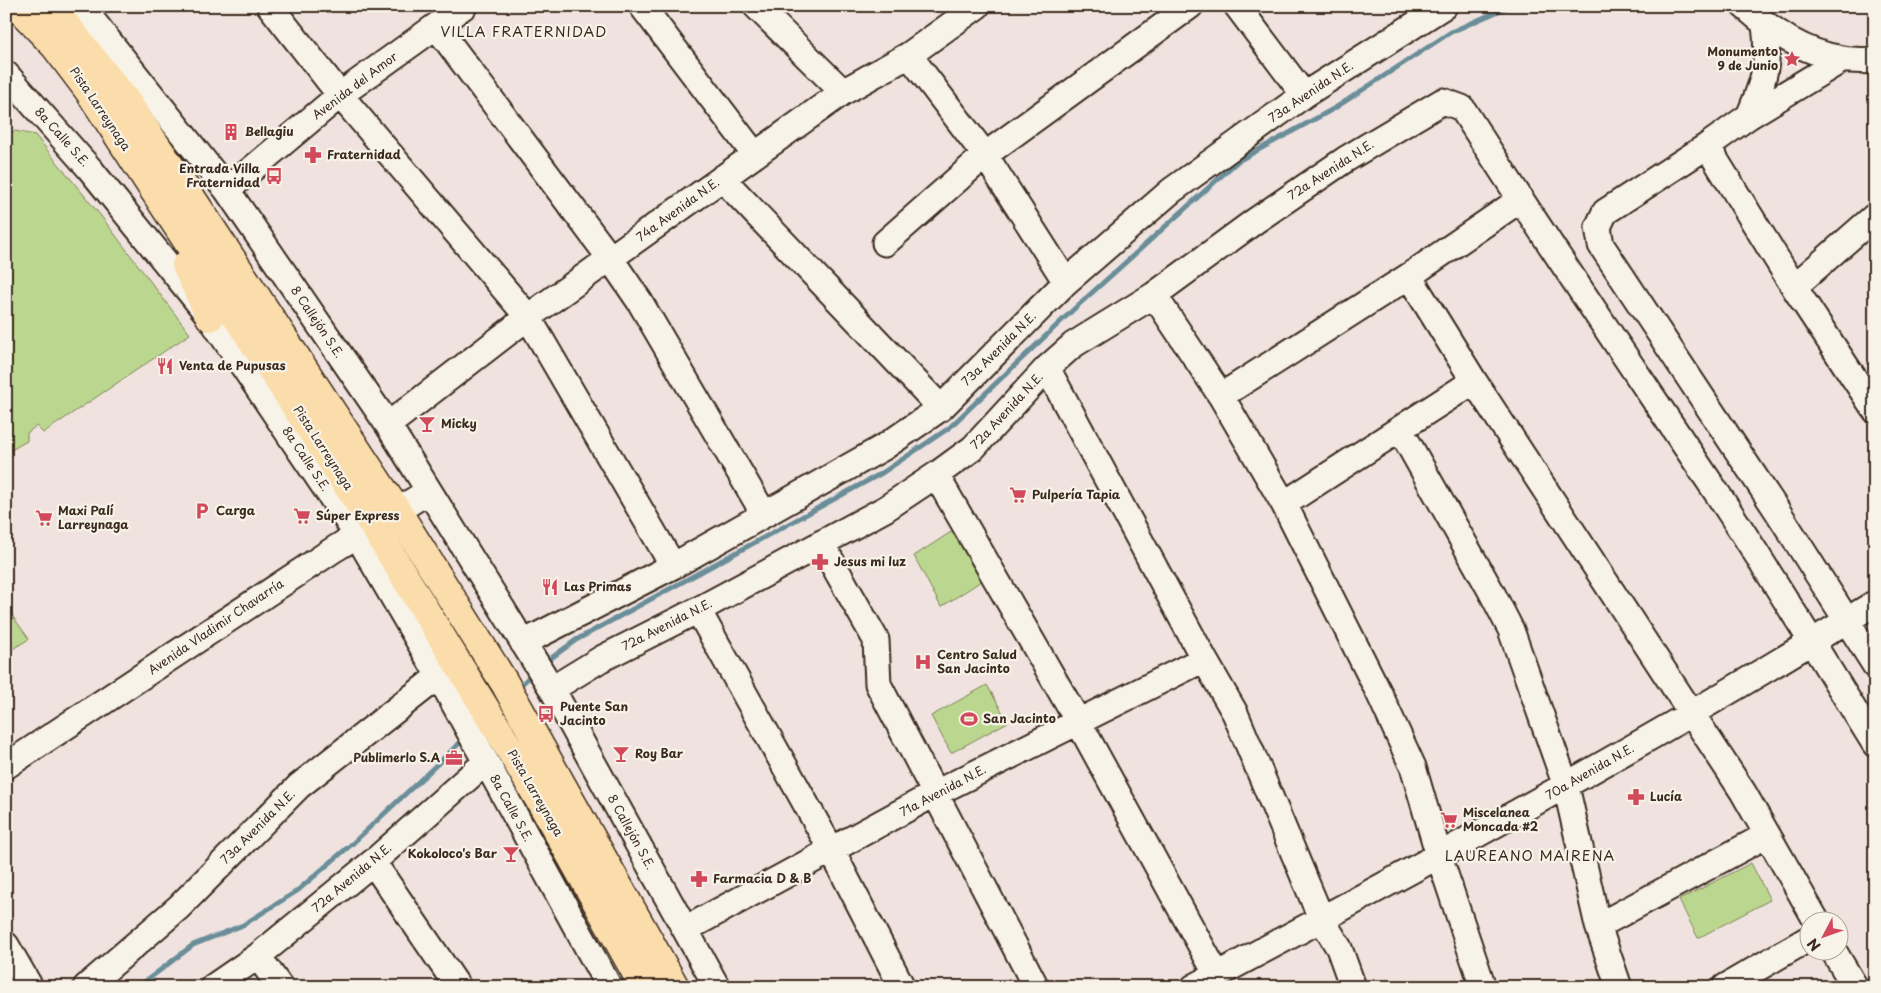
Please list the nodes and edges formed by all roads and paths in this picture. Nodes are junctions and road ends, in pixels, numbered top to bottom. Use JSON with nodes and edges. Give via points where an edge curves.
{"nodes":[{"id":1,"x":17,"y":6,"type":"edge"},
{"id":2,"x":52,"y":6,"type":"edge"},
{"id":3,"x":81,"y":6,"type":"edge"},
{"id":4,"x":270,"y":6,"type":"edge"},
{"id":5,"x":464,"y":6,"type":"edge"},
{"id":6,"x":642,"y":6,"type":"edge"},
{"id":7,"x":756,"y":6,"type":"edge"},
{"id":8,"x":977,"y":6,"type":"edge"},
{"id":9,"x":1190,"y":6,"type":"edge"},
{"id":10,"x":1237,"y":6,"type":"edge"},
{"id":11,"x":1444,"y":6,"type":"edge"},
{"id":12,"x":1744,"y":6,"type":"edge"},
{"id":13,"x":1765,"y":25,"type":"junction"},
{"id":14,"x":436,"y":26,"type":"junction"},
{"id":15,"x":909,"y":55,"type":"junction"},
{"id":16,"x":1843,"y":60,"type":"junction"},
{"id":17,"x":1875,"y":61,"type":"edge"},
{"id":18,"x":6,"y":74,"type":"edge"},
{"id":19,"x":843,"y":92,"type":"junction"},
{"id":20,"x":340,"y":95,"type":"junction"},
{"id":21,"x":1304,"y":95,"type":"junction"},
{"id":22,"x":1749,"y":116,"type":"junction"},
{"id":23,"x":1707,"y":146,"type":"junction"},
{"id":24,"x":755,"y":155,"type":"junction"},
{"id":25,"x":985,"y":155,"type":"junction"},
{"id":26,"x":722,"y":178,"type":"junction"},
{"id":27,"x":148,"y":182,"type":"junction"},
{"id":28,"x":227,"y":190,"type":"junction"},
{"id":29,"x":1521,"y":199,"type":"junction"},
{"id":30,"x":1875,"y":216,"type":"edge"},
{"id":31,"x":885,"y":243,"type":"dead end"},
{"id":32,"x":610,"y":258,"type":"junction"},
{"id":33,"x":1409,"y":276,"type":"junction"},
{"id":34,"x":1066,"y":282,"type":"junction"},
{"id":35,"x":1794,"y":287,"type":"junction"},
{"id":36,"x":1154,"y":295,"type":"junction"},
{"id":37,"x":210,"y":317,"type":"junction"},
{"id":38,"x":528,"y":317,"type":"junction"},
{"id":39,"x":1047,"y":368,"type":"junction"},
{"id":40,"x":1474,"y":381,"type":"junction"},
{"id":41,"x":1221,"y":396,"type":"junction"},
{"id":42,"x":941,"y":408,"type":"junction"},
{"id":43,"x":1875,"y":410,"type":"edge"},
{"id":44,"x":388,"y":425,"type":"junction"},
{"id":45,"x":1400,"y":429,"type":"junction"},
{"id":46,"x":936,"y":476,"type":"junction"},
{"id":47,"x":429,"y":491,"type":"junction"},
{"id":48,"x":1284,"y":504,"type":"junction"},
{"id":49,"x":397,"y":511,"type":"junction"},
{"id":50,"x":764,"y":514,"type":"junction"},
{"id":51,"x":365,"y":530,"type":"junction"},
{"id":52,"x":822,"y":543,"type":"junction"},
{"id":53,"x":673,"y":566,"type":"junction"},
{"id":54,"x":1875,"y":603,"type":"edge"},
{"id":55,"x":698,"y":610,"type":"junction"},
{"id":56,"x":1847,"y":620,"type":"junction"},
{"id":57,"x":1812,"y":642,"type":"junction"},
{"id":58,"x":526,"y":649,"type":"junction"},
{"id":59,"x":1204,"y":659,"type":"junction"},
{"id":60,"x":1875,"y":665,"type":"edge"},
{"id":61,"x":439,"y":676,"type":"junction"},
{"id":62,"x":547,"y":681,"type":"junction"},
{"id":63,"x":468,"y":706,"type":"junction"},
{"id":64,"x":1690,"y":714,"type":"junction"},
{"id":65,"x":1079,"y":722,"type":"junction"},
{"id":66,"x":1875,"y":744,"type":"edge"},
{"id":67,"x":482,"y":755,"type":"junction"},
{"id":68,"x":6,"y":766,"type":"edge"},
{"id":69,"x":1566,"y":786,"type":"junction"},
{"id":70,"x":936,"y":793,"type":"junction"},
{"id":71,"x":1767,"y":835,"type":"junction"},
{"id":72,"x":832,"y":851,"type":"junction"},
{"id":73,"x":1439,"y":856,"type":"junction"},
{"id":74,"x":372,"y":862,"type":"junction"},
{"id":75,"x":1810,"y":910,"type":"edge"},
{"id":76,"x":1322,"y":918,"type":"junction"},
{"id":77,"x":1598,"y":926,"type":"junction"},
{"id":78,"x":686,"y":929,"type":"junction"},
{"id":79,"x":6,"y":945,"type":"edge"},
{"id":80,"x":1798,"y":945,"type":"edge"},
{"id":81,"x":258,"y":956,"type":"junction"},
{"id":82,"x":1839,"y":960,"type":"edge"},
{"id":83,"x":1217,"y":974,"type":"junction"},
{"id":84,"x":30,"y":987,"type":"edge"},
{"id":85,"x":86,"y":987,"type":"edge"},
{"id":86,"x":213,"y":987,"type":"edge"},
{"id":87,"x":280,"y":987,"type":"edge"},
{"id":88,"x":458,"y":987,"type":"edge"},
{"id":89,"x":610,"y":987,"type":"edge"},
{"id":90,"x":644,"y":987,"type":"edge"},
{"id":91,"x":675,"y":987,"type":"edge"},
{"id":92,"x":717,"y":987,"type":"edge"},
{"id":93,"x":902,"y":987,"type":"edge"},
{"id":94,"x":1036,"y":987,"type":"edge"},
{"id":95,"x":1194,"y":987,"type":"edge"},
{"id":96,"x":1353,"y":987,"type":"edge"},
{"id":97,"x":1483,"y":987,"type":"edge"},
{"id":98,"x":1618,"y":987,"type":"edge"},
{"id":99,"x":1725,"y":987,"type":"edge"},
{"id":100,"x":1855,"y":987,"type":"edge"}],
"edges":[{"from":1,"to":27,"type":"main road","name":"Pista Larreynaga","via":[[80,77]]},
{"from":2,"to":49,"type":"main road","name":"Pista Larreynaga","via":[[126,101]]},
{"from":3,"to":28,"type":"street","name":"8 Callejón S.E."},
{"from":4,"to":20,"type":"street"},
{"from":5,"to":14,"type":"street","name":"Avenida del Amor"},
{"from":6,"to":24,"type":"street"},
{"from":7,"to":19,"type":"street"},
{"from":8,"to":15,"type":"street","name":"74a Avenida N.E."},
{"from":9,"to":25,"type":"street"},
{"from":10,"to":21,"type":"street"},
{"from":11,"to":21,"type":"street","name":"73a Avenida N.E."},
{"from":12,"to":13,"type":"street"},
{"from":13,"to":16,"type":"street","via":[[1780,36],[1811,50]]},
{"from":13,"to":22,"type":"street","via":[[1768,46],[1766,68]]},
{"from":14,"to":20,"type":"street","name":"Avenida del Amor"},
{"from":14,"to":32,"type":"street"},
{"from":15,"to":19,"type":"street","name":"74a Avenida N.E."},
{"from":15,"to":25,"type":"street"},
{"from":16,"to":17,"type":"street"},
{"from":16,"to":22,"type":"street"},
{"from":18,"to":37,"type":"street","name":"8a Calle S.E.","via":[[90,169]]},
{"from":19,"to":24,"type":"street","name":"74a Avenida N.E."},
{"from":20,"to":28,"type":"street","name":"Avenida del Amor"},
{"from":20,"to":38,"type":"street"},
{"from":21,"to":34,"type":"street","name":"73a Avenida N.E.","via":[[1171,192]]},
{"from":22,"to":23,"type":"street"},
{"from":23,"to":35,"type":"street"},
{"from":23,"to":56,"type":"street","via":[[1605,212],[1598,227],[1601,245]]},
{"from":24,"to":26,"type":"street","name":"74a Avenida N.E."},
{"from":25,"to":31,"type":"street"},
{"from":25,"to":34,"type":"street"},
{"from":26,"to":32,"type":"street","name":"74a Avenida N.E."},
{"from":26,"to":42,"type":"street"},
{"from":27,"to":37,"type":"main road"},
{"from":27,"to":51,"type":"main road","name":"Pista Larreynaga"},
{"from":28,"to":44,"type":"street","name":"8 Callejón S.E."},
{"from":29,"to":33,"type":"street"},
{"from":29,"to":36,"type":"street","name":"72a Avenida N.E.","via":[[1462,108],[1443,101],[1346,159]]},
{"from":29,"to":57,"type":"street"},
{"from":30,"to":35,"type":"street"},
{"from":32,"to":38,"type":"street","name":"74a Avenida N.E."},
{"from":32,"to":50,"type":"street","via":[[640,302]]},
{"from":33,"to":40,"type":"street"},
{"from":33,"to":41,"type":"street"},
{"from":34,"to":42,"type":"street","name":"73a Avenida N.E."},
{"from":35,"to":43,"type":"street"},
{"from":36,"to":39,"type":"street","name":"72a Avenida N.E.","via":[[1073,345]]},
{"from":36,"to":41,"type":"street"},
{"from":37,"to":51,"type":"street","name":"8a Calle S.E."},
{"from":38,"to":44,"type":"street","name":"74a Avenida N.E."},
{"from":38,"to":53,"type":"street"},
{"from":39,"to":46,"type":"street","name":"72a Avenida N.E.","via":[[973,448]]},
{"from":39,"to":59,"type":"street"},
{"from":40,"to":45,"type":"street"},
{"from":40,"to":64,"type":"street"},
{"from":41,"to":48,"type":"street"},
{"from":42,"to":50,"type":"street","name":"73a Avenida N.E.","via":[[884,447]]},
{"from":44,"to":47,"type":"street","name":"8 Callejón S.E."},
{"from":45,"to":48,"type":"street"},
{"from":45,"to":69,"type":"street","via":[[1511,630]]},
{"from":46,"to":52,"type":"street","name":"72a Avenida N.E.","via":[[885,509]]},
{"from":46,"to":65,"type":"street"},
{"from":47,"to":49,"type":"street","name":"Avenida Vladimir Chavarría"},
{"from":47,"to":58,"type":"street","name":"8 Callejón S.E."},
{"from":48,"to":73,"type":"street","via":[[1380,693],[1413,767]]},
{"from":49,"to":51,"type":"street","name":"Avenida Vladimir Chavarría"},
{"from":49,"to":91,"type":"main road","name":"Pista Larreynaga","via":[[504,682]]},
{"from":50,"to":53,"type":"street","name":"73a Avenida N.E."},
{"from":51,"to":61,"type":"street","name":"8a Calle S.E."},
{"from":51,"to":63,"type":"main road","name":"Pista Larreynaga"},
{"from":51,"to":68,"type":"street","name":"Avenida Vladimir Chavarría"},
{"from":52,"to":55,"type":"street","name":"72a Avenida N.E."},
{"from":52,"to":70,"type":"street","via":[[876,640],[878,684]]},
{"from":53,"to":58,"type":"street","name":"73a Avenida N.E."},
{"from":54,"to":56,"type":"street","name":"70a Avenida N.E."},
{"from":55,"to":62,"type":"street","name":"72a Avenida N.E.","via":[[601,659]]},
{"from":55,"to":72,"type":"street"},
{"from":56,"to":57,"type":"street","name":"70a Avenida N.E."},
{"from":56,"to":60,"type":"street"},
{"from":57,"to":64,"type":"street","name":"70a Avenida N.E."},
{"from":57,"to":66,"type":"street"},
{"from":58,"to":62,"type":"street","name":"8 Callejón S.E."},
{"from":59,"to":65,"type":"street","name":"71a Avenida N.E."},
{"from":59,"to":76,"type":"street","via":[[1236,713]]},
{"from":61,"to":63,"type":"street","name":"8a Calle S.E."},
{"from":61,"to":85,"type":"street","name":"73a Avenida N.E.","via":[[299,786],[179,907]]},
{"from":62,"to":78,"type":"street","name":"8 Callejón S.E."},
{"from":63,"to":67,"type":"street","name":"8a Calle S.E."},
{"from":63,"to":90,"type":"main road","name":"Pista Larreynaga","via":[[496,726]]},
{"from":64,"to":69,"type":"street","name":"70a Avenida N.E."},
{"from":64,"to":71,"type":"street","via":[[1743,792]]},
{"from":65,"to":70,"type":"street","name":"71a Avenida N.E."},
{"from":65,"to":83,"type":"street"},
{"from":67,"to":74,"type":"street","name":"72a Avenida N.E."},
{"from":67,"to":89,"type":"street","name":"8a Calle S.E."},
{"from":69,"to":73,"type":"street","name":"70a Avenida N.E."},
{"from":69,"to":77,"type":"street"},
{"from":70,"to":72,"type":"street","name":"71a Avenida N.E."},
{"from":70,"to":94,"type":"street"},
{"from":71,"to":75,"type":"street"},
{"from":71,"to":77,"type":"street"},
{"from":72,"to":78,"type":"street","name":"71a Avenida N.E."},
{"from":72,"to":93,"type":"street"},
{"from":73,"to":76,"type":"street","name":"70a Avenida N.E."},
{"from":73,"to":97,"type":"street"},
{"from":74,"to":81,"type":"street","name":"72a Avenida N.E."},
{"from":74,"to":88,"type":"street"},
{"from":76,"to":83,"type":"street","name":"70a Avenida N.E."},
{"from":76,"to":96,"type":"street","via":[[1339,948]]},
{"from":77,"to":98,"type":"street"},
{"from":78,"to":92,"type":"street","name":"8 Callejón S.E."},
{"from":79,"to":84,"type":"street"},
{"from":80,"to":99,"type":"street"},
{"from":81,"to":86,"type":"street","name":"72a Avenida N.E."},
{"from":81,"to":87,"type":"street"},
{"from":82,"to":100,"type":"street"},
{"from":83,"to":95,"type":"street","name":"70a Avenida N.E."}]}
